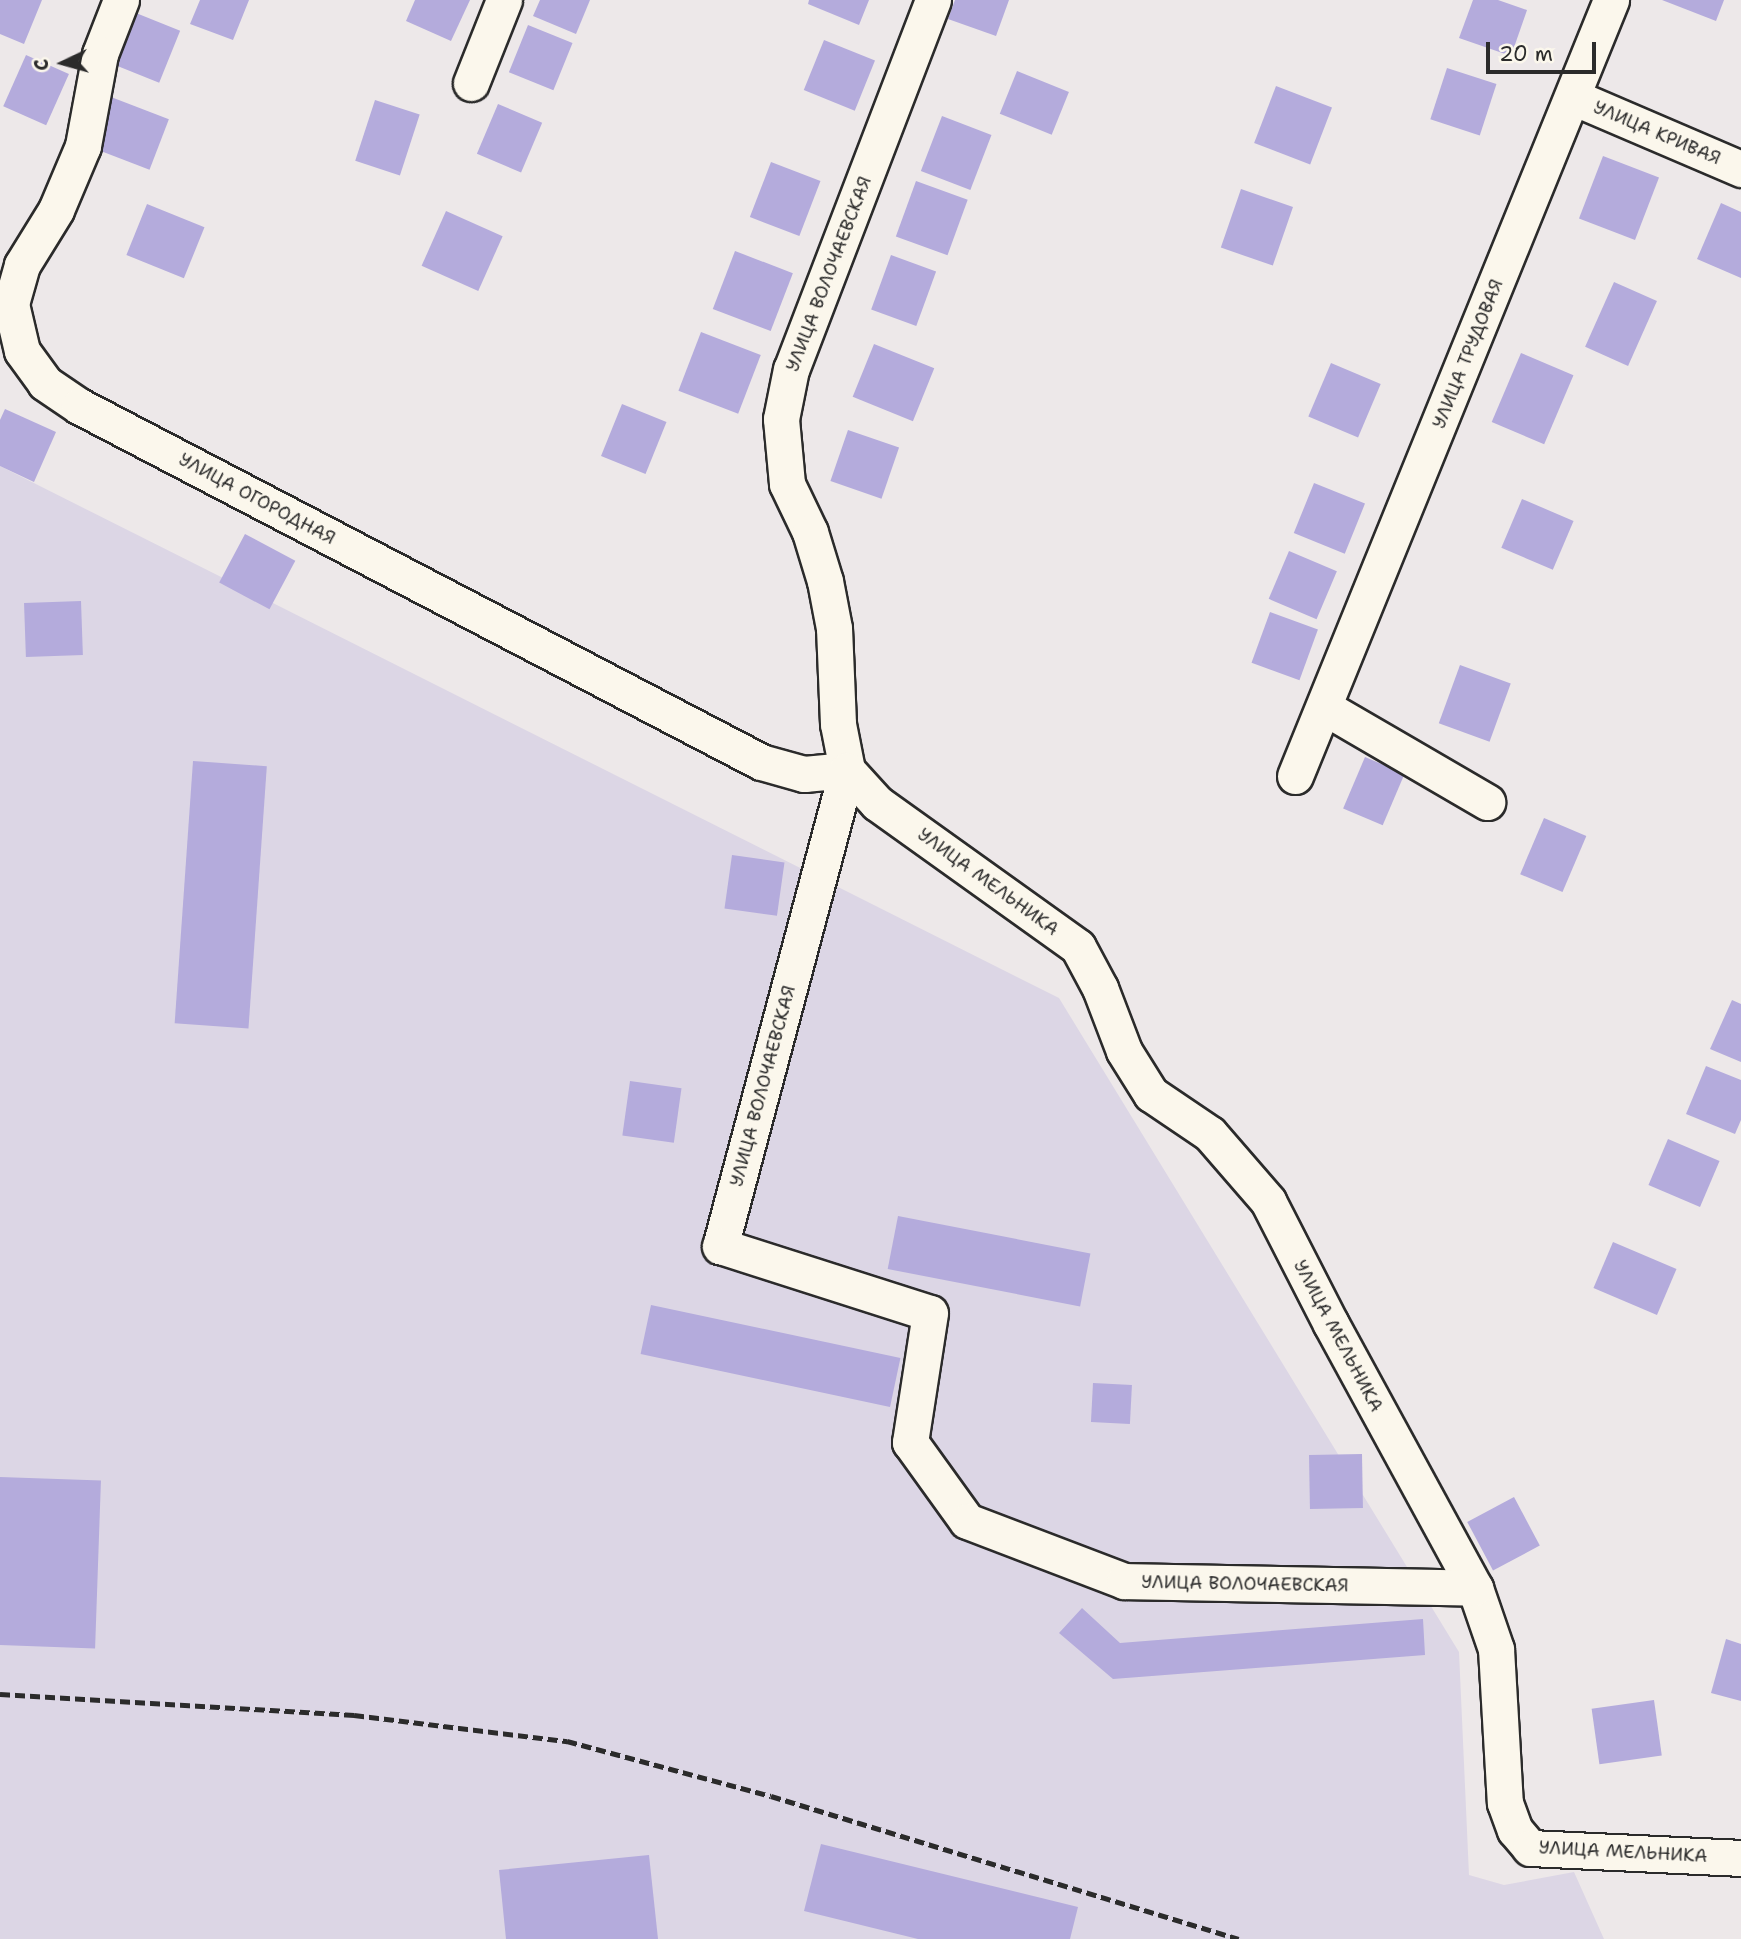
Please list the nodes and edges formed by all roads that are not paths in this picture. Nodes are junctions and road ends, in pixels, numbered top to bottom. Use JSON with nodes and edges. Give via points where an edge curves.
{"nodes":[{"id":1,"x":121,"y":0,"type":"edge"},
{"id":2,"x":504,"y":0,"type":"edge"},
{"id":3,"x":933,"y":0,"type":"edge"},
{"id":4,"x":1611,"y":0,"type":"edge"},
{"id":5,"x":471,"y":83,"type":"dead end"},
{"id":6,"x":1573,"y":97,"type":"junction"},
{"id":7,"x":1741,"y":169,"type":"edge"},
{"id":8,"x":1324,"y":707,"type":"junction"},
{"id":9,"x":847,"y":770,"type":"junction"},
{"id":10,"x":1295,"y":776,"type":"dead end"},
{"id":11,"x":1486,"y":802,"type":"dead end"},
{"id":12,"x":1475,"y":1588,"type":"junction"},
{"id":13,"x":1741,"y":1858,"type":"edge"}],
"edges":[{"from":1,"to":9,"type":"street","name":"УЛИЦА ОГОРОДНАЯ","via":[[100,54],[83,146],[56,210],[22,265],[11,304],[22,351],[45,383],[79,406],[761,762],[804,774]]},
{"from":2,"to":5,"type":"street"},
{"from":3,"to":9,"type":"street","name":"УЛИЦА ВОЛОЧАЕВСКАЯ","via":[[791,369],[781,419],[787,484],[810,532],[834,628],[838,723]]},
{"from":4,"to":6,"type":"street","name":"УЛИЦА ТРУДОВАЯ"},
{"from":6,"to":7,"type":"street","name":"УЛИЦА КРИВАЯ"},
{"from":6,"to":8,"type":"street","name":"УЛИЦА ТРУДОВАЯ"},
{"from":8,"to":10,"type":"street","name":"УЛИЦА ТРУДОВАЯ"},
{"from":8,"to":11,"type":"street"},
{"from":9,"to":12,"type":"street","name":"УЛИЦА МЕЛЬНИКА","via":[[877,803],[1078,947],[1100,988],[1124,1051],[1151,1094],[1210,1134],[1268,1201]]},
{"from":9,"to":12,"type":"street","name":"УЛИЦА ВОЛОЧАЕВСКАЯ","via":[[720,1246],[930,1313],[910,1442],[967,1521],[1124,1581]]},
{"from":12,"to":13,"type":"street","name":"УЛИЦА МЕЛЬНИКА","via":[[1496,1649],[1505,1803],[1530,1848]]}]}
